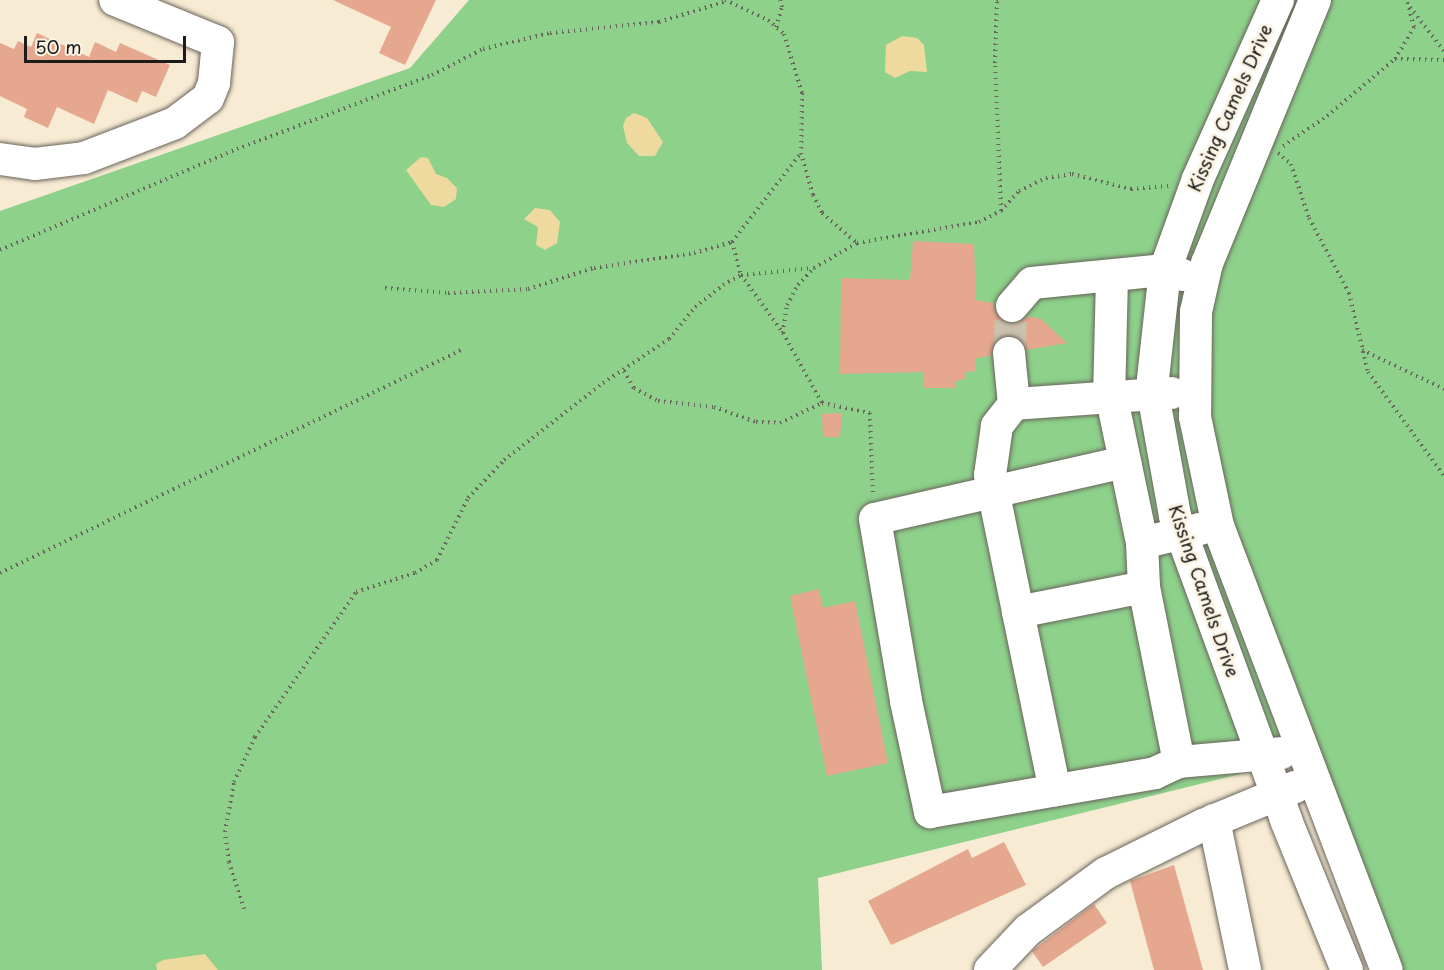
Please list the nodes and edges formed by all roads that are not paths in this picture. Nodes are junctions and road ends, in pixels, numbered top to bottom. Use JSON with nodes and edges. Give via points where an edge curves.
{"nodes":[{"id":1,"x":115,"y":0,"type":"edge"},
{"id":2,"x":1278,"y":0,"type":"edge"},
{"id":3,"x":1315,"y":0,"type":"edge"},
{"id":4,"x":0,"y":159,"type":"edge"},
{"id":5,"x":1165,"y":270,"type":"junction"},
{"id":6,"x":1112,"y":276,"type":"junction"},
{"id":7,"x":1203,"y":282,"type":"junction"},
{"id":8,"x":1012,"y":306,"type":"tunnel mouth"},
{"id":9,"x":1009,"y":353,"type":"tunnel mouth"},
{"id":10,"x":1193,"y":390,"type":"junction"},
{"id":11,"x":1152,"y":396,"type":"junction"},
{"id":12,"x":1111,"y":400,"type":"junction"},
{"id":13,"x":1014,"y":404,"type":"junction"},
{"id":14,"x":1125,"y":462,"type":"junction"},
{"id":15,"x":994,"y":491,"type":"junction"},
{"id":16,"x":1218,"y":526,"type":"junction"},
{"id":17,"x":1181,"y":533,"type":"junction"},
{"id":18,"x":1142,"y":543,"type":"junction"},
{"id":19,"x":1144,"y":587,"type":"junction"},
{"id":20,"x":1018,"y":612,"type":"junction"},
{"id":21,"x":1304,"y":750,"type":"junction"},
{"id":22,"x":1263,"y":756,"type":"junction"},
{"id":23,"x":1179,"y":762,"type":"junction"},
{"id":24,"x":1315,"y":780,"type":"junction"},
{"id":25,"x":1055,"y":790,"type":"junction"},
{"id":26,"x":1276,"y":793,"type":"junction"},
{"id":27,"x":1214,"y":820,"type":"junction"},
{"id":28,"x":990,"y":970,"type":"edge"},
{"id":29,"x":1245,"y":970,"type":"edge"},
{"id":30,"x":1347,"y":970,"type":"edge"},
{"id":31,"x":1387,"y":970,"type":"edge"}],
"edges":[{"from":1,"to":4,"type":"street","via":[[218,42],[214,83],[208,98],[175,123],[84,158],[35,164]]},
{"from":2,"to":5,"type":"street","name":"Kissing Camels Drive","via":[[1198,179]]},
{"from":3,"to":7,"type":"street","name":"Kissing Camels Drive","via":[[1262,155]]},
{"from":5,"to":6,"type":"street"},
{"from":5,"to":7,"type":"street"},
{"from":5,"to":11,"type":"street","name":"Kissing Camels Drive","via":[[1152,364]]},
{"from":6,"to":8,"type":"street","via":[[1032,283]]},
{"from":6,"to":12,"type":"street"},
{"from":7,"to":10,"type":"street","name":"Kissing Camels Drive","via":[[1196,312]]},
{"from":9,"to":13,"type":"street"},
{"from":10,"to":11,"type":"street"},
{"from":10,"to":16,"type":"street","name":"Kissing Camels Drive","via":[[1200,451]]},
{"from":11,"to":12,"type":"street"},
{"from":11,"to":17,"type":"street","name":"Kissing Camels Drive"},
{"from":12,"to":13,"type":"street"},
{"from":12,"to":14,"type":"street"},
{"from":13,"to":15,"type":"street","via":[[997,426],[990,475]]},
{"from":14,"to":15,"type":"street"},
{"from":14,"to":18,"type":"street"},
{"from":15,"to":20,"type":"street"},
{"from":15,"to":25,"type":"street","via":[[874,519],[930,812]]},
{"from":16,"to":17,"type":"street"},
{"from":16,"to":21,"type":"street","name":"Kissing Camels Drive"},
{"from":17,"to":18,"type":"street"},
{"from":17,"to":22,"type":"street","name":"Kissing Camels Drive"},
{"from":18,"to":19,"type":"street"},
{"from":19,"to":20,"type":"street"},
{"from":19,"to":23,"type":"street"},
{"from":20,"to":25,"type":"street"},
{"from":21,"to":22,"type":"street"},
{"from":21,"to":24,"type":"street","name":"Kissing Camels Drive"},
{"from":22,"to":23,"type":"street"},
{"from":22,"to":26,"type":"street","name":"Kissing Camels Drive"},
{"from":23,"to":25,"type":"street","via":[[1155,773]]},
{"from":24,"to":26,"type":"street"},
{"from":24,"to":31,"type":"street","name":"Kissing Camels Drive"},
{"from":26,"to":27,"type":"street"},
{"from":26,"to":30,"type":"street","name":"Kissing Camels Drive"},
{"from":27,"to":28,"type":"street","via":[[1106,873],[1028,930]]},
{"from":27,"to":29,"type":"street"}]}
